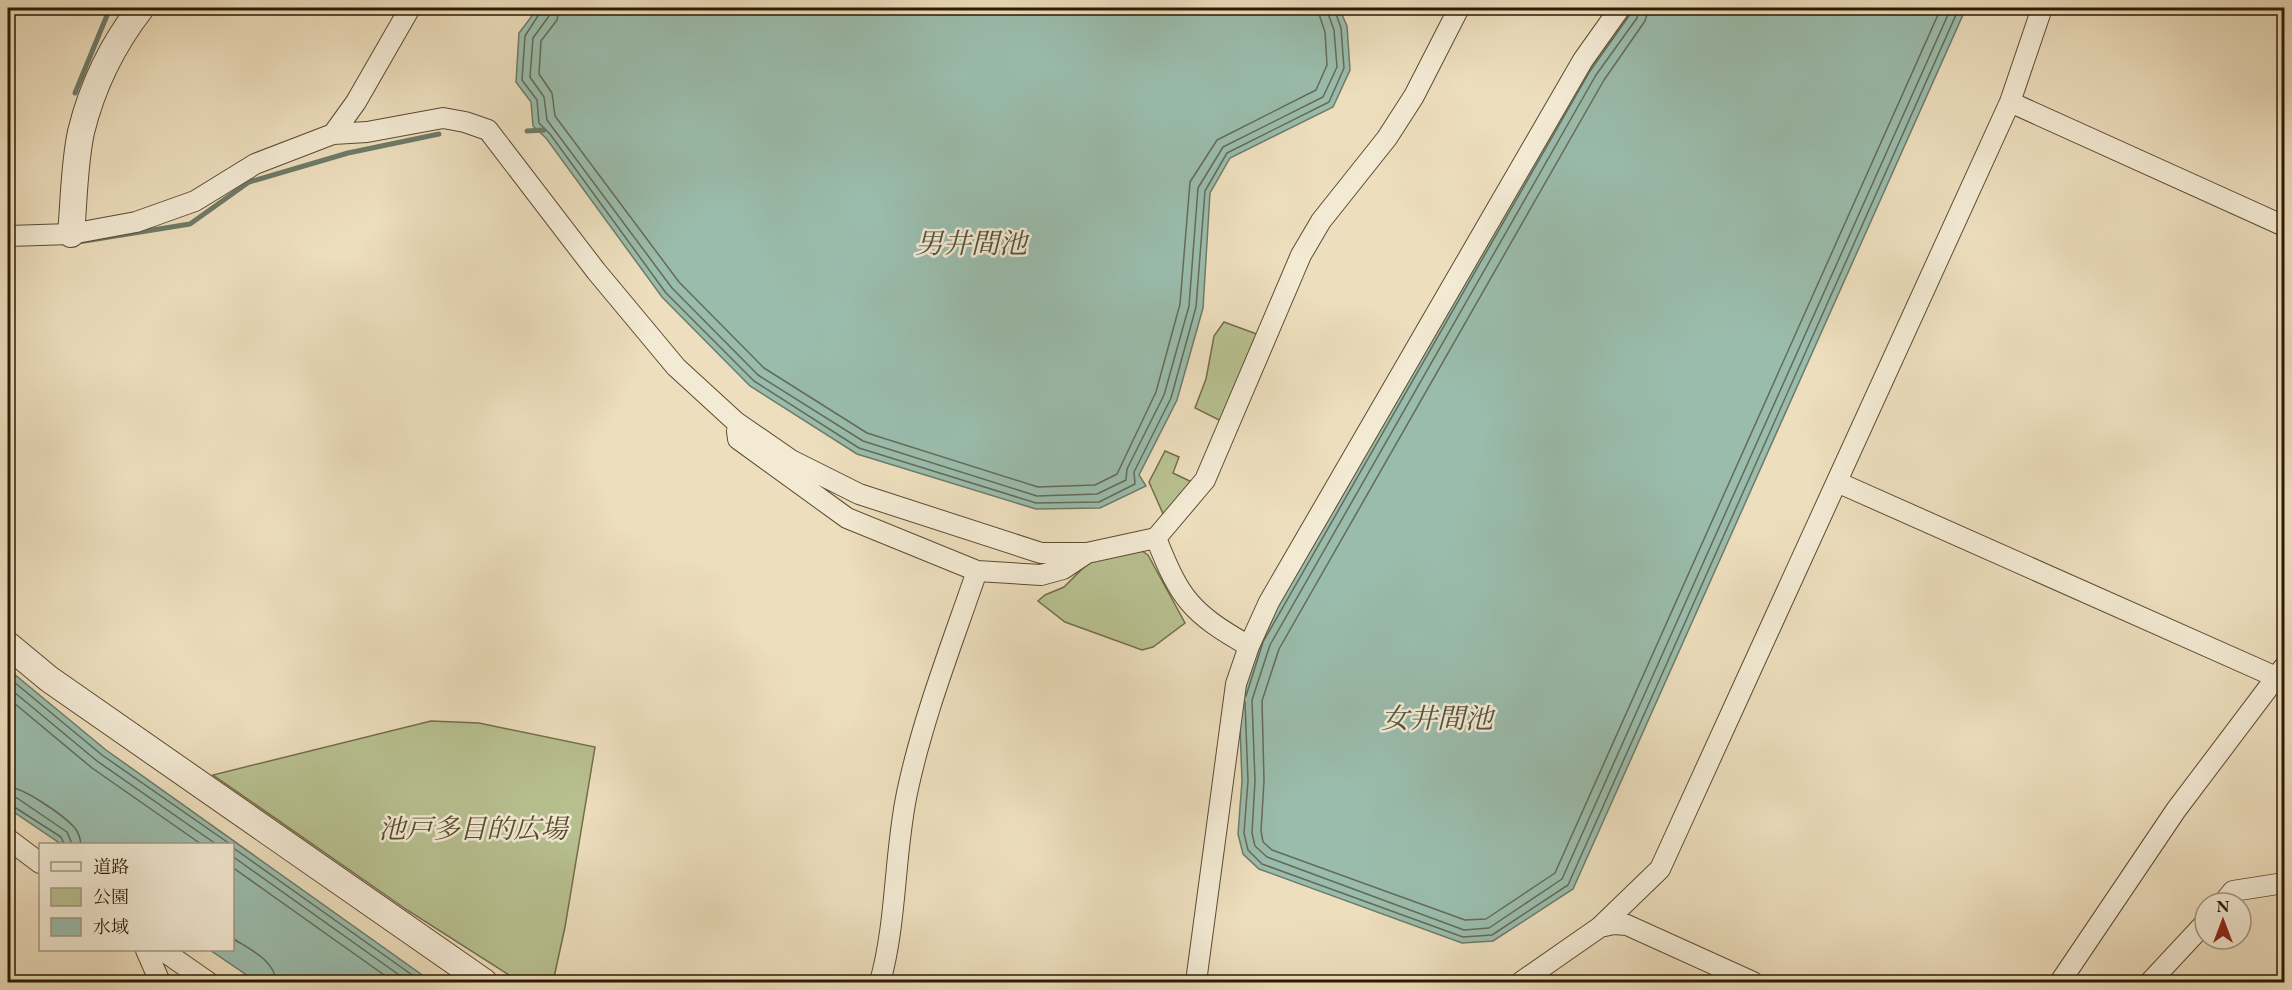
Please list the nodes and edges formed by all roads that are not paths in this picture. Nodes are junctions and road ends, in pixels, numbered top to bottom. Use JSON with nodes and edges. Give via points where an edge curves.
{"nodes":[{"id":1,"x":141,"y":8,"type":"edge"},
{"id":2,"x":410,"y":8,"type":"edge"},
{"id":3,"x":1459,"y":8,"type":"edge"},
{"id":4,"x":1620,"y":8,"type":"edge"},
{"id":5,"x":2042,"y":8,"type":"edge"},
{"id":6,"x":2010,"y":102,"type":"junction"},
{"id":7,"x":333,"y":134,"type":"junction"},
{"id":8,"x":2284,"y":226,"type":"edge"},
{"id":9,"x":71,"y":234,"type":"junction"},
{"id":10,"x":8,"y":236,"type":"edge"},
{"id":11,"x":736,"y":422,"type":"junction"},
{"id":12,"x":1837,"y":482,"type":"junction"},
{"id":13,"x":1156,"y":538,"type":"junction"},
{"id":14,"x":1087,"y":553,"type":"junction"},
{"id":15,"x":977,"y":571,"type":"junction"},
{"id":16,"x":8,"y":645,"type":"edge"},
{"id":17,"x":1249,"y":646,"type":"junction"},
{"id":18,"x":2280,"y":672,"type":"edge"},
{"id":19,"x":8,"y":839,"type":"edge"},
{"id":20,"x":39,"y":861,"type":"edge"},
{"id":21,"x":2284,"y":883,"type":"edge"},
{"id":22,"x":2233,"y":891,"type":"edge"},
{"id":23,"x":1600,"y":927,"type":"junction"},
{"id":24,"x":2193,"y":936,"type":"edge"},
{"id":25,"x":146,"y":951,"type":"edge"},
{"id":26,"x":163,"y":951,"type":"edge"},
{"id":27,"x":160,"y":982,"type":"edge"},
{"id":28,"x":208,"y":982,"type":"edge"},
{"id":29,"x":484,"y":982,"type":"edge"},
{"id":30,"x":880,"y":982,"type":"edge"},
{"id":31,"x":1196,"y":982,"type":"edge"},
{"id":32,"x":1521,"y":982,"type":"edge"},
{"id":33,"x":1753,"y":982,"type":"edge"},
{"id":34,"x":2060,"y":982,"type":"edge"},
{"id":35,"x":2150,"y":982,"type":"edge"}],
"edges":[{"from":1,"to":9,"type":"street","via":[[122,33],[100,77],[81,132]]},
{"from":2,"to":7,"type":"street"},
{"from":3,"to":13,"type":"street","via":[[1387,138],[1321,221],[1301,255],[1205,480]]},
{"from":4,"to":17,"type":"street","via":[[1583,60],[1461,269],[1269,602]]},
{"from":5,"to":6,"type":"street"},
{"from":6,"to":8,"type":"street"},
{"from":6,"to":12,"type":"street"},
{"from":7,"to":9,"type":"street","via":[[255,164],[195,201],[136,222]]},
{"from":7,"to":11,"type":"street","via":[[443,118],[488,129],[596,271],[676,367]]},
{"from":9,"to":10,"type":"street"},
{"from":11,"to":14,"type":"street","via":[[791,460],[859,494],[1041,554]]},
{"from":11,"to":15,"type":"street","via":[[738,439],[847,518]]},
{"from":12,"to":18,"type":"street"},
{"from":12,"to":23,"type":"street","via":[[1660,869]]},
{"from":13,"to":14,"type":"street"},
{"from":13,"to":17,"type":"street","via":[[1184,599],[1215,627]]},
{"from":14,"to":15,"type":"street","via":[[1063,569],[1041,575]]},
{"from":15,"to":30,"type":"street","via":[[916,754]]},
{"from":16,"to":29,"type":"street","via":[[49,679]]},
{"from":17,"to":31,"type":"street","via":[[1236,684],[1228,731]]},
{"from":18,"to":34,"type":"street","via":[[2176,810]]},
{"from":19,"to":20,"type":"street"},
{"from":21,"to":22,"type":"street"},
{"from":23,"to":32,"type":"street"},
{"from":23,"to":33,"type":"street","via":[[1627,925]]},
{"from":24,"to":35,"type":"street"},
{"from":25,"to":27,"type":"street"},
{"from":26,"to":28,"type":"street"}]}
